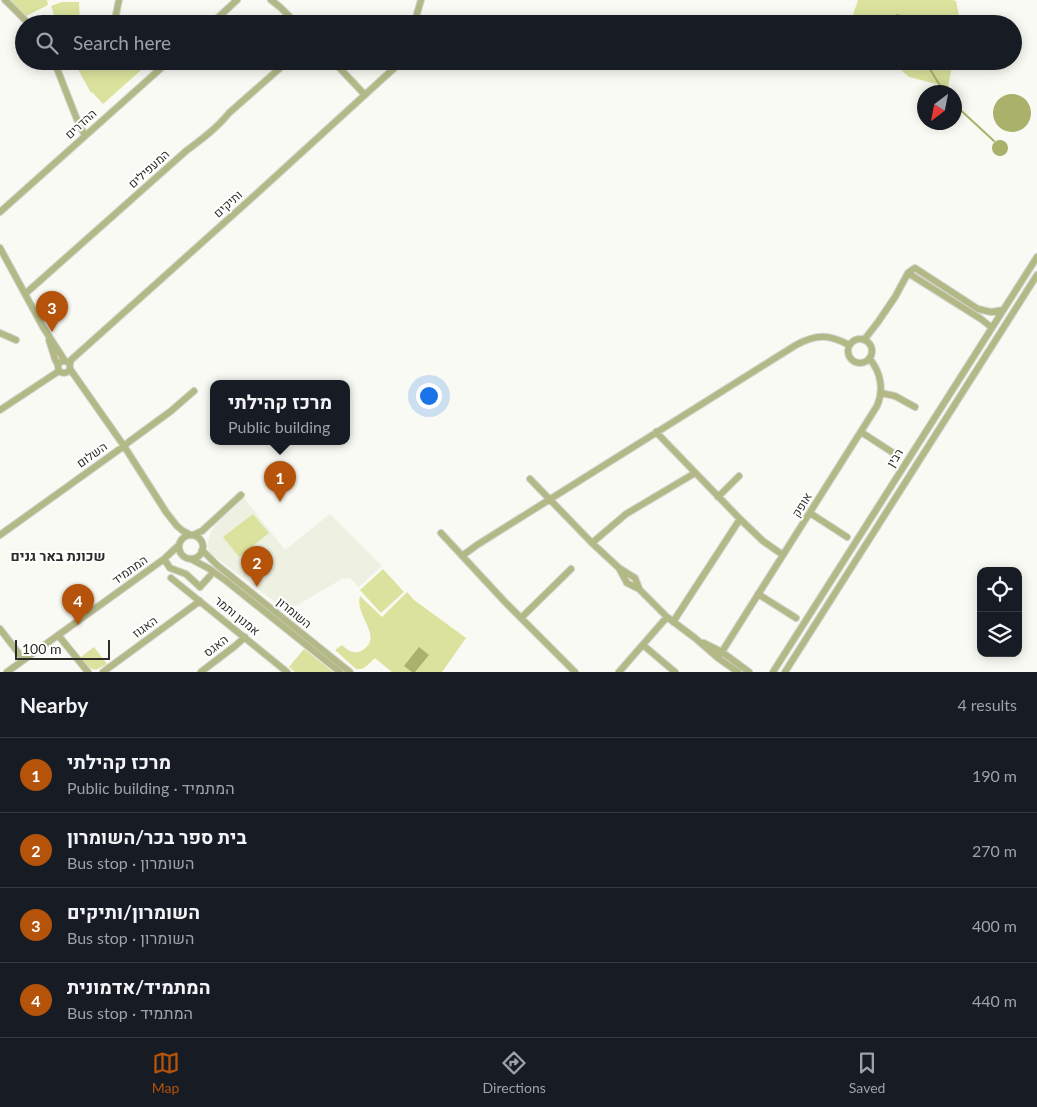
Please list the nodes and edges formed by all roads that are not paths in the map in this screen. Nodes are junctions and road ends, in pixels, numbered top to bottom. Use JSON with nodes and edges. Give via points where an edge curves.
{"nodes":[{"id":1,"x":5,"y":0,"type":"edge"},
{"id":2,"x":119,"y":0,"type":"edge"},
{"id":3,"x":271,"y":0,"type":"edge"},
{"id":4,"x":421,"y":0,"type":"edge"},
{"id":5,"x":236,"y":1,"type":"edge"},
{"id":6,"x":280,"y":3,"type":"edge"},
{"id":7,"x":22,"y":15,"type":"edge"},
{"id":8,"x":116,"y":15,"type":"edge"},
{"id":9,"x":221,"y":15,"type":"edge"},
{"id":10,"x":290,"y":15,"type":"edge"},
{"id":11,"x":417,"y":15,"type":"edge"},
{"id":12,"x":58,"y":70,"type":"edge"},
{"id":13,"x":158,"y":70,"type":"edge"},
{"id":14,"x":278,"y":70,"type":"edge"},
{"id":15,"x":341,"y":70,"type":"edge"},
{"id":16,"x":392,"y":70,"type":"edge"},
{"id":17,"x":365,"y":95,"type":"junction"},
{"id":18,"x":86,"y":136,"type":"junction"},
{"id":19,"x":9,"y":204,"type":"junction"},
{"id":20,"x":0,"y":208,"type":"edge"},
{"id":21,"x":0,"y":212,"type":"edge"},
{"id":22,"x":0,"y":249,"type":"edge"},
{"id":23,"x":1037,"y":257,"type":"edge"},
{"id":24,"x":911,"y":274,"type":"junction"},
{"id":25,"x":1037,"y":275,"type":"edge"},
{"id":26,"x":25,"y":294,"type":"junction"},
{"id":27,"x":1003,"y":310,"type":"junction"},
{"id":28,"x":878,"y":322,"type":"junction"},
{"id":29,"x":991,"y":328,"type":"junction"},
{"id":30,"x":0,"y":333,"type":"edge"},
{"id":31,"x":49,"y":336,"type":"junction"},
{"id":32,"x":16,"y":340,"type":"dead end"},
{"id":33,"x":864,"y":340,"type":"junction"},
{"id":34,"x":870,"y":344,"type":"junction"},
{"id":35,"x":849,"y":345,"type":"junction"},
{"id":36,"x":870,"y":359,"type":"junction"},
{"id":37,"x":68,"y":366,"type":"junction"},
{"id":38,"x":58,"y":368,"type":"junction"},
{"id":39,"x":194,"y":391,"type":"dead end"},
{"id":40,"x":881,"y":393,"type":"junction"},
{"id":41,"x":915,"y":407,"type":"dead end"},
{"id":42,"x":0,"y":410,"type":"edge"},
{"id":43,"x":656,"y":432,"type":"junction"},
{"id":44,"x":861,"y":432,"type":"junction"},
{"id":45,"x":124,"y":446,"type":"junction"},
{"id":46,"x":898,"y":456,"type":"dead end"},
{"id":47,"x":695,"y":473,"type":"junction"},
{"id":48,"x":739,"y":476,"type":"dead end"},
{"id":49,"x":530,"y":479,"type":"dead end"},
{"id":50,"x":241,"y":495,"type":"dead end"},
{"id":51,"x":718,"y":497,"type":"junction"},
{"id":52,"x":550,"y":499,"type":"junction"},
{"id":53,"x":810,"y":513,"type":"junction"},
{"id":54,"x":740,"y":519,"type":"junction"},
{"id":55,"x":210,"y":523,"type":"junction"},
{"id":56,"x":177,"y":526,"type":"junction"},
{"id":57,"x":441,"y":533,"type":"dead end"},
{"id":58,"x":0,"y":535,"type":"edge"},
{"id":59,"x":192,"y":535,"type":"junction"},
{"id":60,"x":846,"y":537,"type":"dead end"},
{"id":61,"x":180,"y":543,"type":"junction"},
{"id":62,"x":592,"y":543,"type":"junction"},
{"id":63,"x":202,"y":547,"type":"junction"},
{"id":64,"x":783,"y":555,"type":"junction"},
{"id":65,"x":462,"y":556,"type":"junction"},
{"id":66,"x":166,"y":558,"type":"junction"},
{"id":67,"x":188,"y":558,"type":"junction"},
{"id":68,"x":571,"y":569,"type":"dead end"},
{"id":69,"x":210,"y":576,"type":"dead end"},
{"id":70,"x":171,"y":578,"type":"dead end"},
{"id":71,"x":758,"y":594,"type":"junction"},
{"id":72,"x":200,"y":601,"type":"junction"},
{"id":73,"x":667,"y":617,"type":"junction"},
{"id":74,"x":521,"y":618,"type":"junction"},
{"id":75,"x":796,"y":618,"type":"dead end"},
{"id":76,"x":673,"y":622,"type":"junction"},
{"id":77,"x":0,"y":629,"type":"edge"},
{"id":78,"x":58,"y":635,"type":"junction"},
{"id":79,"x":245,"y":637,"type":"junction"},
{"id":80,"x":643,"y":645,"type":"junction"},
{"id":81,"x":720,"y":655,"type":"junction"},
{"id":82,"x":24,"y":660,"type":"junction"},
{"id":83,"x":7,"y":672,"type":"edge"},
{"id":84,"x":88,"y":672,"type":"edge"},
{"id":85,"x":104,"y":672,"type":"edge"},
{"id":86,"x":201,"y":672,"type":"edge"},
{"id":87,"x":288,"y":672,"type":"edge"},
{"id":88,"x":340,"y":672,"type":"edge"},
{"id":89,"x":350,"y":672,"type":"edge"},
{"id":90,"x":575,"y":672,"type":"edge"},
{"id":91,"x":620,"y":672,"type":"edge"},
{"id":92,"x":675,"y":672,"type":"edge"},
{"id":93,"x":738,"y":672,"type":"edge"},
{"id":94,"x":750,"y":672,"type":"edge"},
{"id":95,"x":773,"y":672,"type":"edge"},
{"id":96,"x":785,"y":672,"type":"edge"}],
"edges":[{"from":1,"to":7,"type":"street"},
{"from":2,"to":8,"type":"street"},
{"from":3,"to":6,"type":"street"},
{"from":4,"to":11,"type":"street"},
{"from":5,"to":9,"type":"street"},
{"from":6,"to":10,"type":"street"},
{"from":12,"to":18,"type":"street"},
{"from":13,"to":18,"type":"street","name":"ההדרים"},
{"from":14,"to":26,"type":"street","name":"המעפילים"},
{"from":15,"to":17,"type":"street"},
{"from":16,"to":17,"type":"street","name":"ותיקים"},
{"from":17,"to":37,"type":"street","name":"ותיקים"},
{"from":18,"to":19,"type":"street","name":"ההדרים"},
{"from":19,"to":20,"type":"street","name":"ההדרים"},
{"from":19,"to":21,"type":"street","name":"ההדרים"},
{"from":22,"to":26,"type":"street"},
{"from":23,"to":27,"type":"street","name":"רבין"},
{"from":24,"to":27,"type":"street","via":[[915,268],[978,309]]},
{"from":24,"to":28,"type":"street"},
{"from":24,"to":29,"type":"street"},
{"from":25,"to":96,"type":"street","name":"רבין"},
{"from":26,"to":31,"type":"street"},
{"from":27,"to":29,"type":"street","name":"רבין"},
{"from":28,"to":33,"type":"street"},
{"from":28,"to":34,"type":"street"},
{"from":29,"to":95,"type":"street","name":"רבין"},
{"from":30,"to":32,"type":"street"},
{"from":31,"to":37,"type":"street"},
{"from":31,"to":38,"type":"street"},
{"from":33,"to":34,"type":"street"},
{"from":33,"to":35,"type":"street","via":[[857,339]]},
{"from":34,"to":36,"type":"street"},
{"from":35,"to":36,"type":"street","via":[[848,354],[853,362],[863,364]]},
{"from":35,"to":43,"type":"street","via":[[830,337],[815,336],[805,340]]},
{"from":36,"to":40,"type":"street","via":[[880,380]]},
{"from":37,"to":38,"type":"street","via":[[61,362]]},
{"from":37,"to":38,"type":"street","via":[[63,374]]},
{"from":37,"to":45,"type":"street"},
{"from":38,"to":42,"type":"street"},
{"from":39,"to":45,"type":"street","name":"השלום"},
{"from":40,"to":41,"type":"street","via":[[895,396]]},
{"from":40,"to":44,"type":"street","name":"אופק"},
{"from":43,"to":47,"type":"street"},
{"from":43,"to":52,"type":"street"},
{"from":44,"to":46,"type":"street"},
{"from":44,"to":53,"type":"street","name":"אופק"},
{"from":45,"to":56,"type":"street"},
{"from":45,"to":58,"type":"street","name":"השלום"},
{"from":47,"to":51,"type":"street"},
{"from":47,"to":62,"type":"street","via":[[626,514]]},
{"from":48,"to":51,"type":"street"},
{"from":49,"to":52,"type":"street"},
{"from":50,"to":55,"type":"street"},
{"from":51,"to":54,"type":"street"},
{"from":52,"to":62,"type":"street"},
{"from":52,"to":65,"type":"street"},
{"from":53,"to":60,"type":"street"},
{"from":53,"to":64,"type":"street","name":"אופק"},
{"from":54,"to":64,"type":"street"},
{"from":54,"to":76,"type":"street"},
{"from":55,"to":59,"type":"street"},
{"from":55,"to":63,"type":"street"},
{"from":56,"to":59,"type":"street"},
{"from":56,"to":61,"type":"street"},
{"from":57,"to":65,"type":"street"},
{"from":59,"to":61,"type":"street"},
{"from":59,"to":63,"type":"street","via":[[200,539]]},
{"from":61,"to":66,"type":"street","name":"המתמיד"},
{"from":61,"to":67,"type":"street","via":[[181,553]]},
{"from":62,"to":73,"type":"street","via":[[619,568],[627,583],[639,589]]},
{"from":63,"to":67,"type":"street","via":[[199,555]]},
{"from":63,"to":89,"type":"street","name":"השומרון","via":[[216,565]]},
{"from":64,"to":71,"type":"street","name":"אופק"},
{"from":65,"to":74,"type":"street"},
{"from":66,"to":67,"type":"street","name":"המתמיד"},
{"from":66,"to":69,"type":"street","via":[[170,568],[186,574],[200,587]]},
{"from":66,"to":78,"type":"street","name":"המתמיד"},
{"from":67,"to":88,"type":"street","name":"השומרון","via":[[225,580]]},
{"from":68,"to":74,"type":"street"},
{"from":70,"to":72,"type":"street","name":"אמנון ותמר"},
{"from":71,"to":75,"type":"street"},
{"from":71,"to":81,"type":"street","name":"אופק"},
{"from":72,"to":79,"type":"street","name":"אמנון ותמר"},
{"from":72,"to":85,"type":"street","name":"האגוז"},
{"from":73,"to":76,"type":"street"},
{"from":73,"to":80,"type":"street"},
{"from":74,"to":90,"type":"street"},
{"from":76,"to":81,"type":"street"},
{"from":77,"to":82,"type":"street"},
{"from":78,"to":82,"type":"street","name":"המתמיד"},
{"from":78,"to":84,"type":"street"},
{"from":79,"to":86,"type":"street","name":"האגס"},
{"from":79,"to":87,"type":"street","name":"אמנון ותמר"},
{"from":80,"to":91,"type":"street"},
{"from":80,"to":92,"type":"street"},
{"from":81,"to":93,"type":"street"},
{"from":81,"to":94,"type":"street"},
{"from":82,"to":83,"type":"street","name":"המתמיד"}]}
